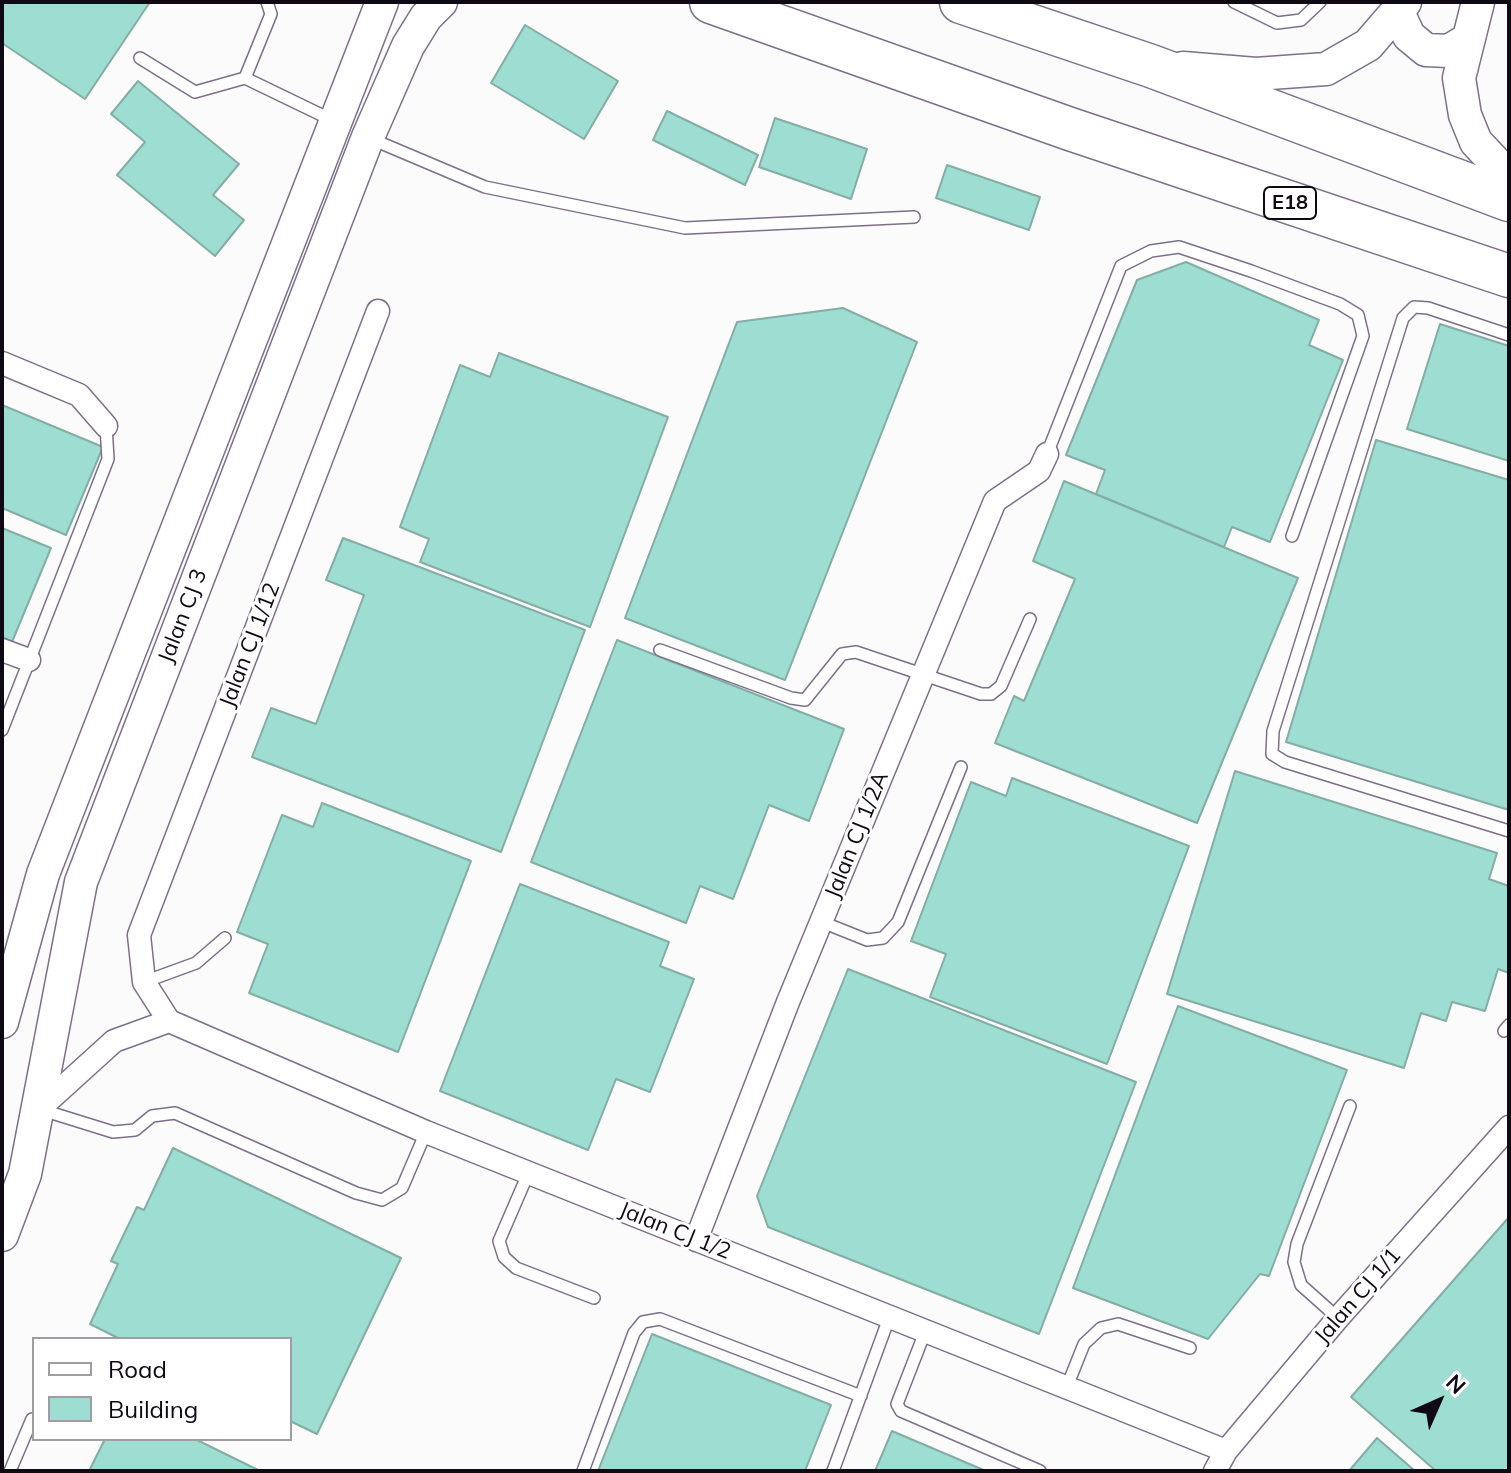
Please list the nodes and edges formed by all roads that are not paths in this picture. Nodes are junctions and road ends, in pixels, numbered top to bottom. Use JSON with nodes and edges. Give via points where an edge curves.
{"nodes":[{"id":1,"x":267,"y":2,"type":"edge"},
{"id":2,"x":382,"y":2,"type":"edge"},
{"id":3,"x":711,"y":2,"type":"edge"},
{"id":4,"x":961,"y":2,"type":"edge"},
{"id":5,"x":1234,"y":2,"type":"edge"},
{"id":6,"x":1320,"y":2,"type":"edge"},
{"id":7,"x":1478,"y":2,"type":"edge"},
{"id":8,"x":1402,"y":7,"type":"edge"},
{"id":9,"x":434,"y":9,"type":"edge"},
{"id":10,"x":1467,"y":40,"type":"junction"},
{"id":11,"x":140,"y":58,"type":"dead end"},
{"id":12,"x":1151,"y":66,"type":"junction"},
{"id":13,"x":245,"y":78,"type":"junction"},
{"id":14,"x":335,"y":121,"type":"junction"},
{"id":15,"x":368,"y":137,"type":"junction"},
{"id":16,"x":1509,"y":177,"type":"edge"},
{"id":17,"x":1509,"y":200,"type":"edge"},
{"id":18,"x":914,"y":217,"type":"dead end"},
{"id":19,"x":1509,"y":276,"type":"edge"},
{"id":20,"x":378,"y":311,"type":"dead end"},
{"id":21,"x":1509,"y":335,"type":"edge"},
{"id":22,"x":2,"y":363,"type":"edge"},
{"id":23,"x":106,"y":426,"type":"joint"},
{"id":24,"x":1047,"y":454,"type":"joint"},
{"id":25,"x":1292,"y":536,"type":"dead end"},
{"id":26,"x":1030,"y":619,"type":"dead end"},
{"id":27,"x":2,"y":650,"type":"edge"},
{"id":28,"x":660,"y":650,"type":"dead end"},
{"id":29,"x":29,"y":660,"type":"junction"},
{"id":30,"x":921,"y":674,"type":"junction"},
{"id":31,"x":2,"y":730,"type":"edge"},
{"id":32,"x":961,"y":767,"type":"dead end"},
{"id":33,"x":1509,"y":831,"type":"edge"},
{"id":34,"x":822,"y":922,"type":"junction"},
{"id":35,"x":225,"y":938,"type":"dead end"},
{"id":36,"x":144,"y":982,"type":"junction"},
{"id":37,"x":169,"y":1021,"type":"junction"},
{"id":38,"x":2,"y":1022,"type":"edge"},
{"id":39,"x":1350,"y":1106,"type":"dead end"},
{"id":40,"x":39,"y":1109,"type":"junction"},
{"id":41,"x":1509,"y":1127,"type":"edge"},
{"id":42,"x":426,"y":1132,"type":"junction"},
{"id":43,"x":528,"y":1174,"type":"junction"},
{"id":44,"x":2,"y":1235,"type":"edge"},
{"id":45,"x":696,"y":1240,"type":"junction"},
{"id":46,"x":594,"y":1298,"type":"dead end"},
{"id":47,"x":889,"y":1318,"type":"junction"},
{"id":48,"x":1338,"y":1318,"type":"junction"},
{"id":49,"x":925,"y":1332,"type":"junction"},
{"id":50,"x":1190,"y":1348,"type":"dead end"},
{"id":51,"x":1066,"y":1389,"type":"junction"},
{"id":52,"x":861,"y":1396,"type":"junction"},
{"id":53,"x":32,"y":1419,"type":"dead end"},
{"id":54,"x":1226,"y":1451,"type":"junction"},
{"id":55,"x":10,"y":1471,"type":"edge"},
{"id":56,"x":583,"y":1471,"type":"edge"},
{"id":57,"x":833,"y":1471,"type":"edge"},
{"id":58,"x":1040,"y":1471,"type":"edge"},
{"id":59,"x":1215,"y":1471,"type":"edge"}],
"edges":[{"from":1,"to":13,"type":"lane","via":[[271,14]]},
{"from":2,"to":14,"type":"street","name":"Jalan CJ 3"},
{"from":3,"to":19,"type":"highway","number":"E18"},
{"from":4,"to":12,"type":"highway"},
{"from":5,"to":6,"type":"lane","via":[[1277,23],[1301,20]]},
{"from":7,"to":10,"type":"street"},
{"from":8,"to":10,"type":"street","via":[[1409,36],[1426,50],[1449,51]]},
{"from":8,"to":12,"type":"street","via":[[1368,45],[1326,69],[1256,74]]},
{"from":9,"to":15,"type":"street","name":"Jalan CJ 3","via":[[408,46]]},
{"from":10,"to":16,"type":"street","via":[[1459,78],[1465,115],[1476,142]]},
{"from":11,"to":13,"type":"lane","via":[[195,92]]},
{"from":12,"to":17,"type":"highway"},
{"from":13,"to":14,"type":"lane"},
{"from":14,"to":38,"type":"street","name":"Jalan CJ 3","via":[[43,874]]},
{"from":15,"to":18,"type":"lane","via":[[485,187],[685,228]]},
{"from":15,"to":40,"type":"street","name":"Jalan CJ 3","via":[[81,882]]},
{"from":20,"to":36,"type":"street","name":"Jalan CJ 1/12","via":[[139,935]]},
{"from":21,"to":33,"type":"lane","via":[[1428,308],[1414,307],[1403,318],[1273,731],[1272,754]]},
{"from":22,"to":23,"type":"street","via":[[79,395]]},
{"from":23,"to":29,"type":"lane","via":[[108,459]]},
{"from":24,"to":25,"type":"lane","via":[[1121,266],[1151,251],[1179,247],[1251,271],[1349,309],[1358,315],[1363,336]]},
{"from":24,"to":30,"type":"street","name":"Jalan CJ 1/2A","via":[[1039,471],[995,501]]},
{"from":26,"to":30,"type":"lane","via":[[1001,686],[991,694]]},
{"from":27,"to":29,"type":"street"},
{"from":28,"to":30,"type":"lane","via":[[805,700],[842,654],[856,652]]},
{"from":29,"to":31,"type":"lane"},
{"from":30,"to":34,"type":"street","name":"Jalan CJ 1/2A"},
{"from":32,"to":34,"type":"lane","via":[[898,922],[883,938],[867,940]]},
{"from":34,"to":45,"type":"street","name":"Jalan CJ 1/2A"},
{"from":35,"to":36,"type":"lane","via":[[196,963]]},
{"from":36,"to":37,"type":"street"},
{"from":37,"to":40,"type":"street","via":[[114,1041]]},
{"from":37,"to":42,"type":"street","name":"Jalan CJ 1/2"},
{"from":39,"to":48,"type":"lane","via":[[1294,1262],[1301,1285]]},
{"from":40,"to":42,"type":"lane","via":[[113,1132],[135,1130],[152,1116],[175,1113],[382,1200],[402,1188]]},
{"from":40,"to":44,"type":"street","name":"Jalan CJ 3","via":[[25,1174]]},
{"from":41,"to":48,"type":"street","name":"Jalan CJ 1/1"},
{"from":42,"to":43,"type":"street","name":"Jalan CJ 1/2"},
{"from":43,"to":45,"type":"street","name":"Jalan CJ 1/2"},
{"from":43,"to":46,"type":"lane","via":[[499,1241],[504,1257],[516,1268]]},
{"from":45,"to":47,"type":"street","name":"Jalan CJ 1/2"},
{"from":47,"to":49,"type":"street","name":"Jalan CJ 1/2"},
{"from":47,"to":52,"type":"lane"},
{"from":48,"to":54,"type":"street","name":"Jalan CJ 1/1"},
{"from":49,"to":51,"type":"street","name":"Jalan CJ 1/2"},
{"from":49,"to":58,"type":"lane","via":[[897,1404],[901,1411]]},
{"from":50,"to":51,"type":"lane","via":[[1118,1324],[1101,1328],[1084,1344]]},
{"from":51,"to":54,"type":"street","name":"Jalan CJ 1/2"},
{"from":52,"to":56,"type":"lane","via":[[660,1319],[643,1322],[634,1333]]},
{"from":52,"to":57,"type":"lane"},
{"from":53,"to":55,"type":"lane"},
{"from":54,"to":59,"type":"street","name":"Jalan CJ 1/1"}]}
